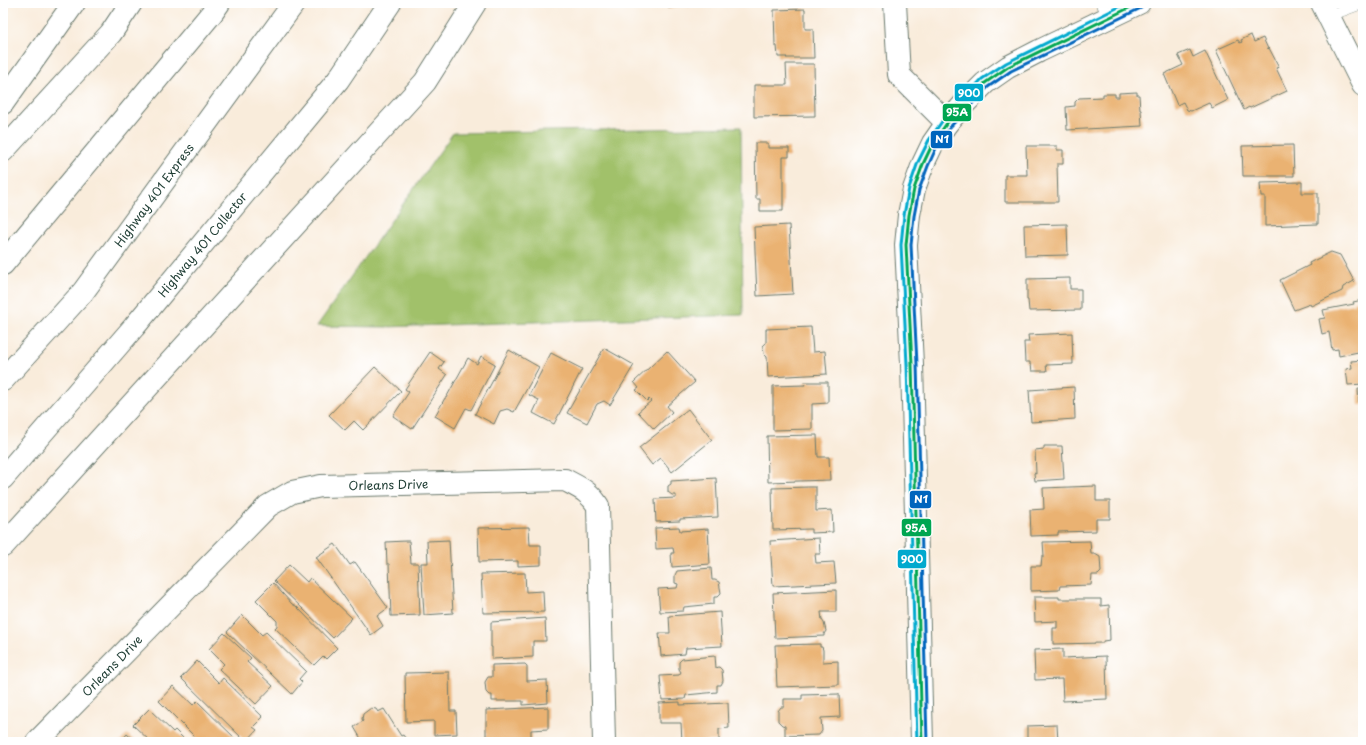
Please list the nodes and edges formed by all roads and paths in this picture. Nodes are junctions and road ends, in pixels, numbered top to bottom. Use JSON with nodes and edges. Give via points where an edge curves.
{"nodes":[{"id":1,"x":74,"y":3,"type":"edge"},
{"id":2,"x":131,"y":3,"type":"edge"},
{"id":3,"x":219,"y":3,"type":"edge"},
{"id":4,"x":294,"y":3,"type":"edge"},
{"id":5,"x":390,"y":3,"type":"edge"},
{"id":6,"x":476,"y":3,"type":"edge"},
{"id":7,"x":895,"y":3,"type":"edge"},
{"id":8,"x":1139,"y":3,"type":"edge"},
{"id":9,"x":1363,"y":3,"type":"edge"},
{"id":10,"x":1325,"y":9,"type":"edge"},
{"id":11,"x":1105,"y":11,"type":"edge"},
{"id":12,"x":1363,"y":85,"type":"edge"},
{"id":13,"x":3,"y":103,"type":"edge"},
{"id":14,"x":947,"y":123,"type":"junction"},
{"id":15,"x":3,"y":151,"type":"edge"},
{"id":16,"x":3,"y":264,"type":"edge"},
{"id":17,"x":3,"y":380,"type":"edge"},
{"id":18,"x":3,"y":478,"type":"edge"},
{"id":19,"x":3,"y":546,"type":"edge"},
{"id":20,"x":37,"y":742,"type":"edge"},
{"id":21,"x":604,"y":742,"type":"edge"},
{"id":22,"x":922,"y":742,"type":"edge"}],
"edges":[{"from":1,"to":13,"type":"main road"},
{"from":2,"to":15,"type":"main road","via":[[111,32]]},
{"from":3,"to":16,"type":"main road"},
{"from":4,"to":17,"type":"main road","name":"Highway 401 Express","via":[[83,292]]},
{"from":5,"to":18,"type":"main road","name":"Highway 401 Collector","via":[[338,80],[134,327]]},
{"from":6,"to":19,"type":"main road","via":[[426,82]]},
{"from":7,"to":14,"type":"main road","via":[[899,75]]},
{"from":8,"to":11,"type":"main road"},
{"from":9,"to":10,"type":"lane"},
{"from":10,"to":12,"type":"main road"},
{"from":11,"to":14,"type":"main road","via":[[985,83]]},
{"from":14,"to":22,"type":"main road","via":[[932,143],[914,189],[906,245],[912,364]]},
{"from":20,"to":21,"type":"main road","name":"Orleans Drive","via":[[268,506],[292,492],[321,486],[565,480],[592,496],[598,506]]}]}
